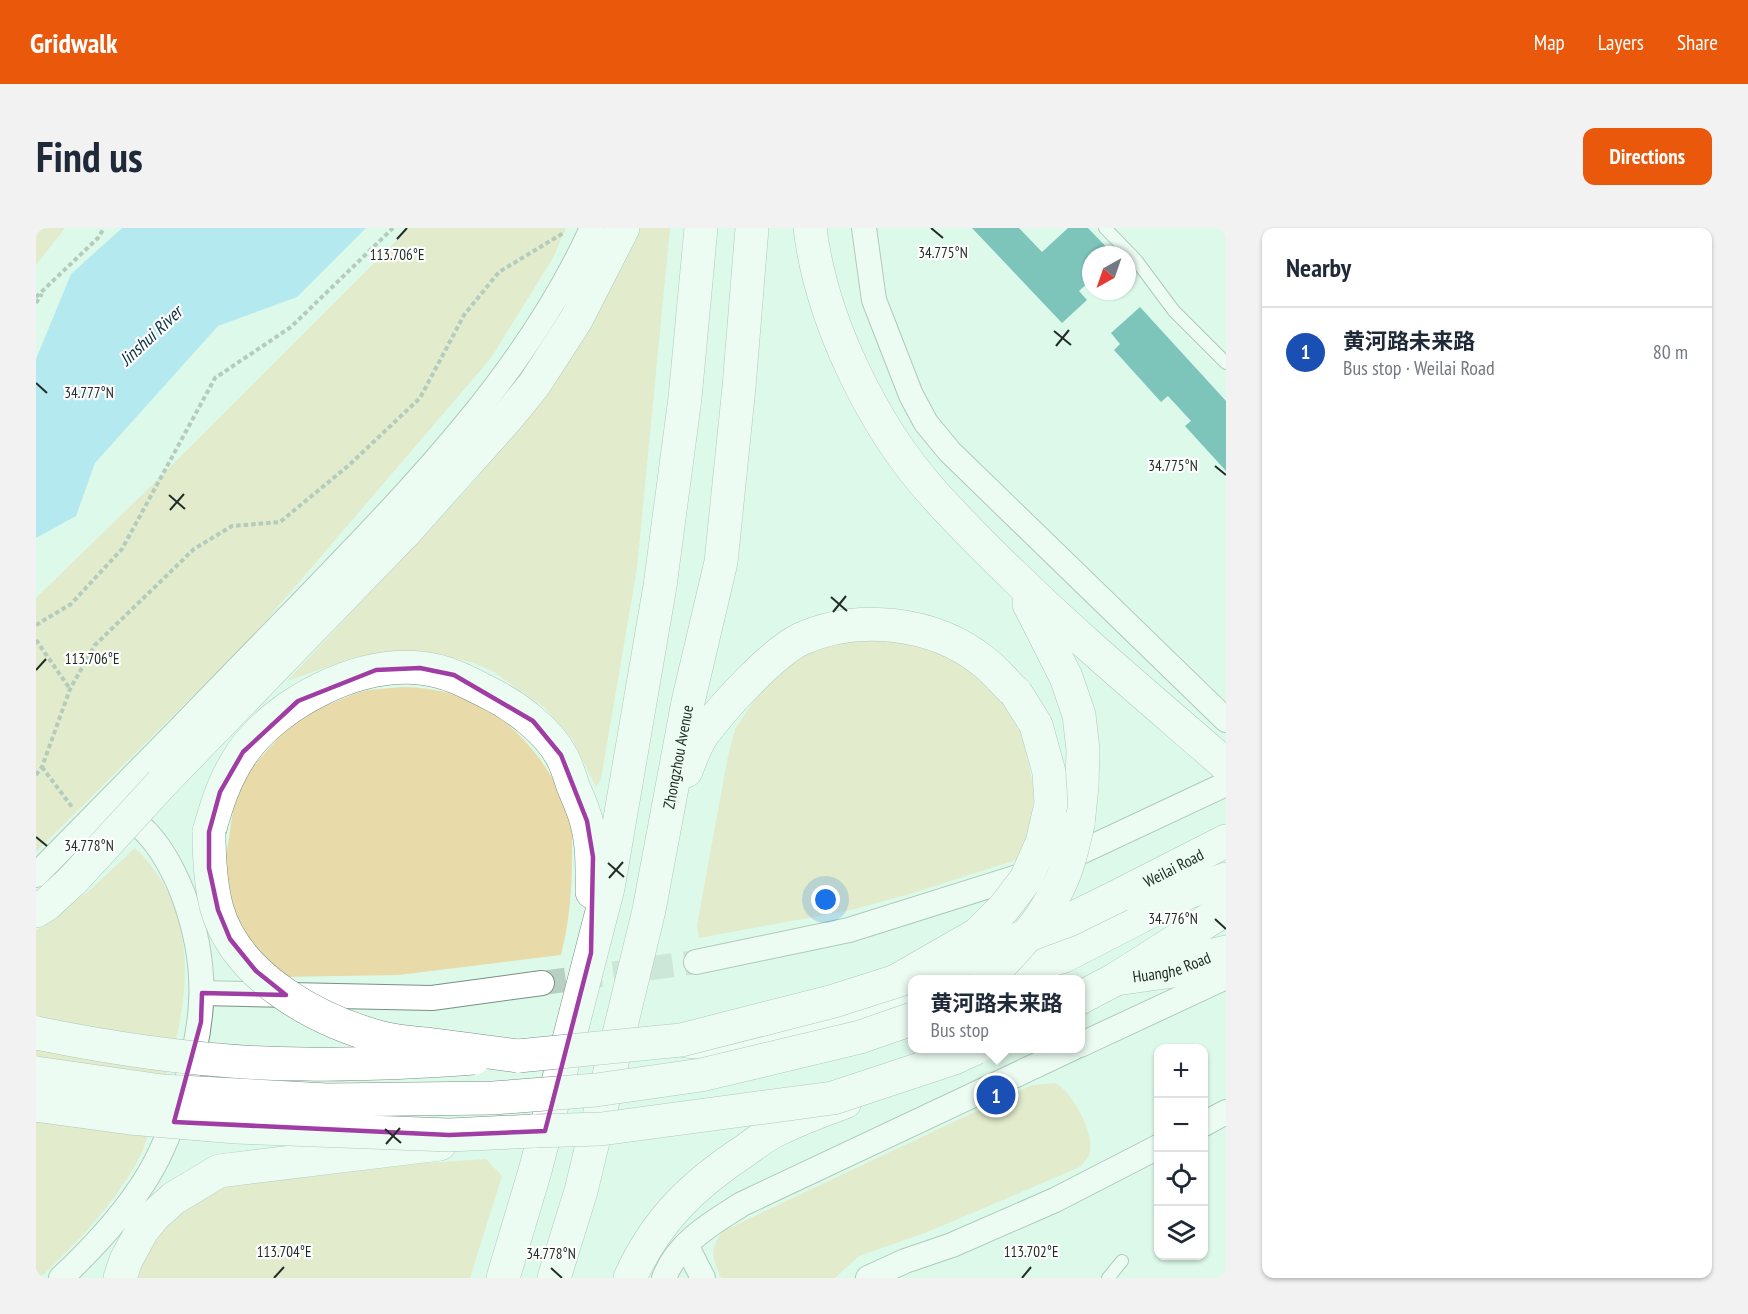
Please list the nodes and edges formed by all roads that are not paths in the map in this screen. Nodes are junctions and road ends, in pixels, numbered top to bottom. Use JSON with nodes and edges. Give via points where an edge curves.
{"nodes":[{"id":1,"x":592,"y":228,"type":"edge"},
{"id":2,"x":623,"y":228,"type":"edge"},
{"id":3,"x":701,"y":228,"type":"edge"},
{"id":4,"x":752,"y":228,"type":"edge"},
{"id":5,"x":810,"y":228,"type":"edge"},
{"id":6,"x":864,"y":228,"type":"edge"},
{"id":7,"x":1105,"y":228,"type":"edge"},
{"id":8,"x":1226,"y":363,"type":"edge"},
{"id":9,"x":1001,"y":563,"type":"junction"},
{"id":10,"x":1226,"y":720,"type":"edge"},
{"id":11,"x":1226,"y":765,"type":"edge"},
{"id":12,"x":1226,"y":784,"type":"edge"},
{"id":13,"x":110,"y":800,"type":"junction"},
{"id":14,"x":667,"y":814,"type":"junction"},
{"id":15,"x":1226,"y":841,"type":"edge"},
{"id":16,"x":36,"y":875,"type":"edge"},
{"id":17,"x":1226,"y":879,"type":"edge"},
{"id":18,"x":1226,"y":909,"type":"edge"},
{"id":19,"x":36,"y":911,"type":"edge"},
{"id":20,"x":1226,"y":952,"type":"edge"},
{"id":21,"x":591,"y":953,"type":"junction"},
{"id":22,"x":696,"y":962,"type":"tunnel mouth"},
{"id":23,"x":925,"y":975,"type":"edge"},
{"id":24,"x":933,"y":975,"type":"edge"},
{"id":25,"x":991,"y":975,"type":"edge"},
{"id":26,"x":1002,"y":975,"type":"edge"},
{"id":27,"x":1226,"y":977,"type":"edge"},
{"id":28,"x":1116,"y":979,"type":"junction"},
{"id":29,"x":542,"y":983,"type":"tunnel mouth"},
{"id":30,"x":904,"y":991,"type":"edge"},
{"id":31,"x":202,"y":993,"type":"junction"},
{"id":32,"x":1085,"y":995,"type":"edge"},
{"id":33,"x":908,"y":1020,"type":"edge"},
{"id":34,"x":36,"y":1032,"type":"edge"},
{"id":35,"x":1085,"y":1043,"type":"edge"},
{"id":36,"x":965,"y":1053,"type":"edge"},
{"id":37,"x":1062,"y":1053,"type":"edge"},
{"id":38,"x":518,"y":1056,"type":"junction"},
{"id":39,"x":36,"y":1073,"type":"edge"},
{"id":40,"x":36,"y":1105,"type":"edge"},
{"id":41,"x":1226,"y":1112,"type":"edge"},
{"id":42,"x":1208,"y":1121,"type":"edge"},
{"id":43,"x":534,"y":1131,"type":"junction"},
{"id":44,"x":1154,"y":1149,"type":"edge"},
{"id":45,"x":686,"y":1245,"type":"junction"},
{"id":46,"x":1122,"y":1261,"type":"dead end"},
{"id":47,"x":61,"y":1278,"type":"edge"},
{"id":48,"x":120,"y":1278,"type":"edge"},
{"id":49,"x":503,"y":1278,"type":"edge"},
{"id":50,"x":554,"y":1278,"type":"edge"},
{"id":51,"x":630,"y":1278,"type":"edge"},
{"id":52,"x":664,"y":1278,"type":"edge"},
{"id":53,"x":703,"y":1278,"type":"edge"},
{"id":54,"x":867,"y":1278,"type":"edge"},
{"id":55,"x":1108,"y":1278,"type":"edge"}],
"edges":[{"from":1,"to":13,"type":"street","via":[[547,312],[471,416],[386,516]]},
{"from":2,"to":19,"type":"main road","bridge":true,"via":[[576,320],[534,385],[507,418],[406,531],[73,880]]},
{"from":3,"to":21,"type":"main road","via":[[685,398],[660,586],[608,888]]},
{"from":4,"to":14,"type":"main road","name":"Zhongzhou Avenue","via":[[721,562]]},
{"from":5,"to":9,"type":"main road","via":[[828,306],[852,368],[889,435],[931,491]]},
{"from":6,"to":10,"type":"street","via":[[874,300],[926,423],[950,452]]},
{"from":7,"to":8,"type":"lane","via":[[1136,260],[1174,311]]},
{"from":9,"to":11,"type":"main road","via":[[1065,626]]},
{"from":9,"to":25,"type":"main road","bridge":true,"via":[[1034,612],[1066,677],[1079,715],[1083,750],[1078,824],[1059,886],[1039,918]]},
{"from":12,"to":22,"type":"street","via":[[1049,867],[849,930]]},
{"from":13,"to":16,"type":"street"},
{"from":13,"to":31,"type":"street","via":[[149,836],[176,877],[191,916],[200,956]]},
{"from":14,"to":23,"type":"main road","bridge":true,"via":[[702,735],[760,670],[800,640],[861,625],[903,626],[942,637],[983,661],[1016,693],[1036,725],[1049,772],[1051,804],[1042,843],[1026,879],[978,934]]},
{"from":14,"to":50,"type":"main road","name":"Zhongzhou Avenue","via":[[581,1191]]},
{"from":15,"to":24,"type":"main road","name":"Weilai Road","bridge":true,"via":[[1069,920],[956,962]]},
{"from":17,"to":26,"type":"main road","via":[[1186,893],[1064,956]]},
{"from":18,"to":28,"type":"main road"},
{"from":20,"to":28,"type":"main road","name":"Huanghe Road","via":[[1173,971]]},
{"from":21,"to":38,"type":"main road","bridge":true,"via":[[593,857],[587,821],[561,755],[533,721],[493,695],[454,675],[420,668],[376,669],[337,681],[298,700],[243,752],[220,792],[208,832],[209,868],[218,910],[230,939],[256,971],[299,1005],[384,1039]]},
{"from":21,"to":49,"type":"main road"},
{"from":27,"to":35,"type":"street"},
{"from":28,"to":32,"type":"main road"},
{"from":29,"to":31,"type":"street","via":[[432,998]]},
{"from":30,"to":38,"type":"main road","bridge":true,"via":[[834,1001],[681,1040]]},
{"from":31,"to":47,"type":"street","via":[[201,1022],[192,1064],[161,1154],[111,1227]]},
{"from":33,"to":39,"type":"main road","bridge":true,"via":[[861,1037],[701,1075],[596,1090],[493,1098],[327,1100],[174,1092]]},
{"from":34,"to":38,"type":"main road","bridge":true,"via":[[160,1054],[303,1064]]},
{"from":36,"to":43,"type":"main road","bridge":true,"via":[[833,1098],[601,1129]]},
{"from":36,"to":51,"type":"main road","bridge":true,"via":[[778,1128],[719,1167],[663,1221]]},
{"from":37,"to":45,"type":"street","via":[[742,1204]]},
{"from":40,"to":43,"type":"main road","bridge":true,"via":[[130,1118],[236,1126],[449,1135]]},
{"from":41,"to":42,"type":"street"},
{"from":43,"to":48,"type":"main road","bridge":true,"via":[[219,1171],[174,1198],[154,1216],[126,1260]]},
{"from":44,"to":54,"type":"street","via":[[1055,1200]]},
{"from":45,"to":52,"type":"street","via":[[671,1261]]},
{"from":45,"to":53,"type":"street"},
{"from":46,"to":55,"type":"lane"}]}
